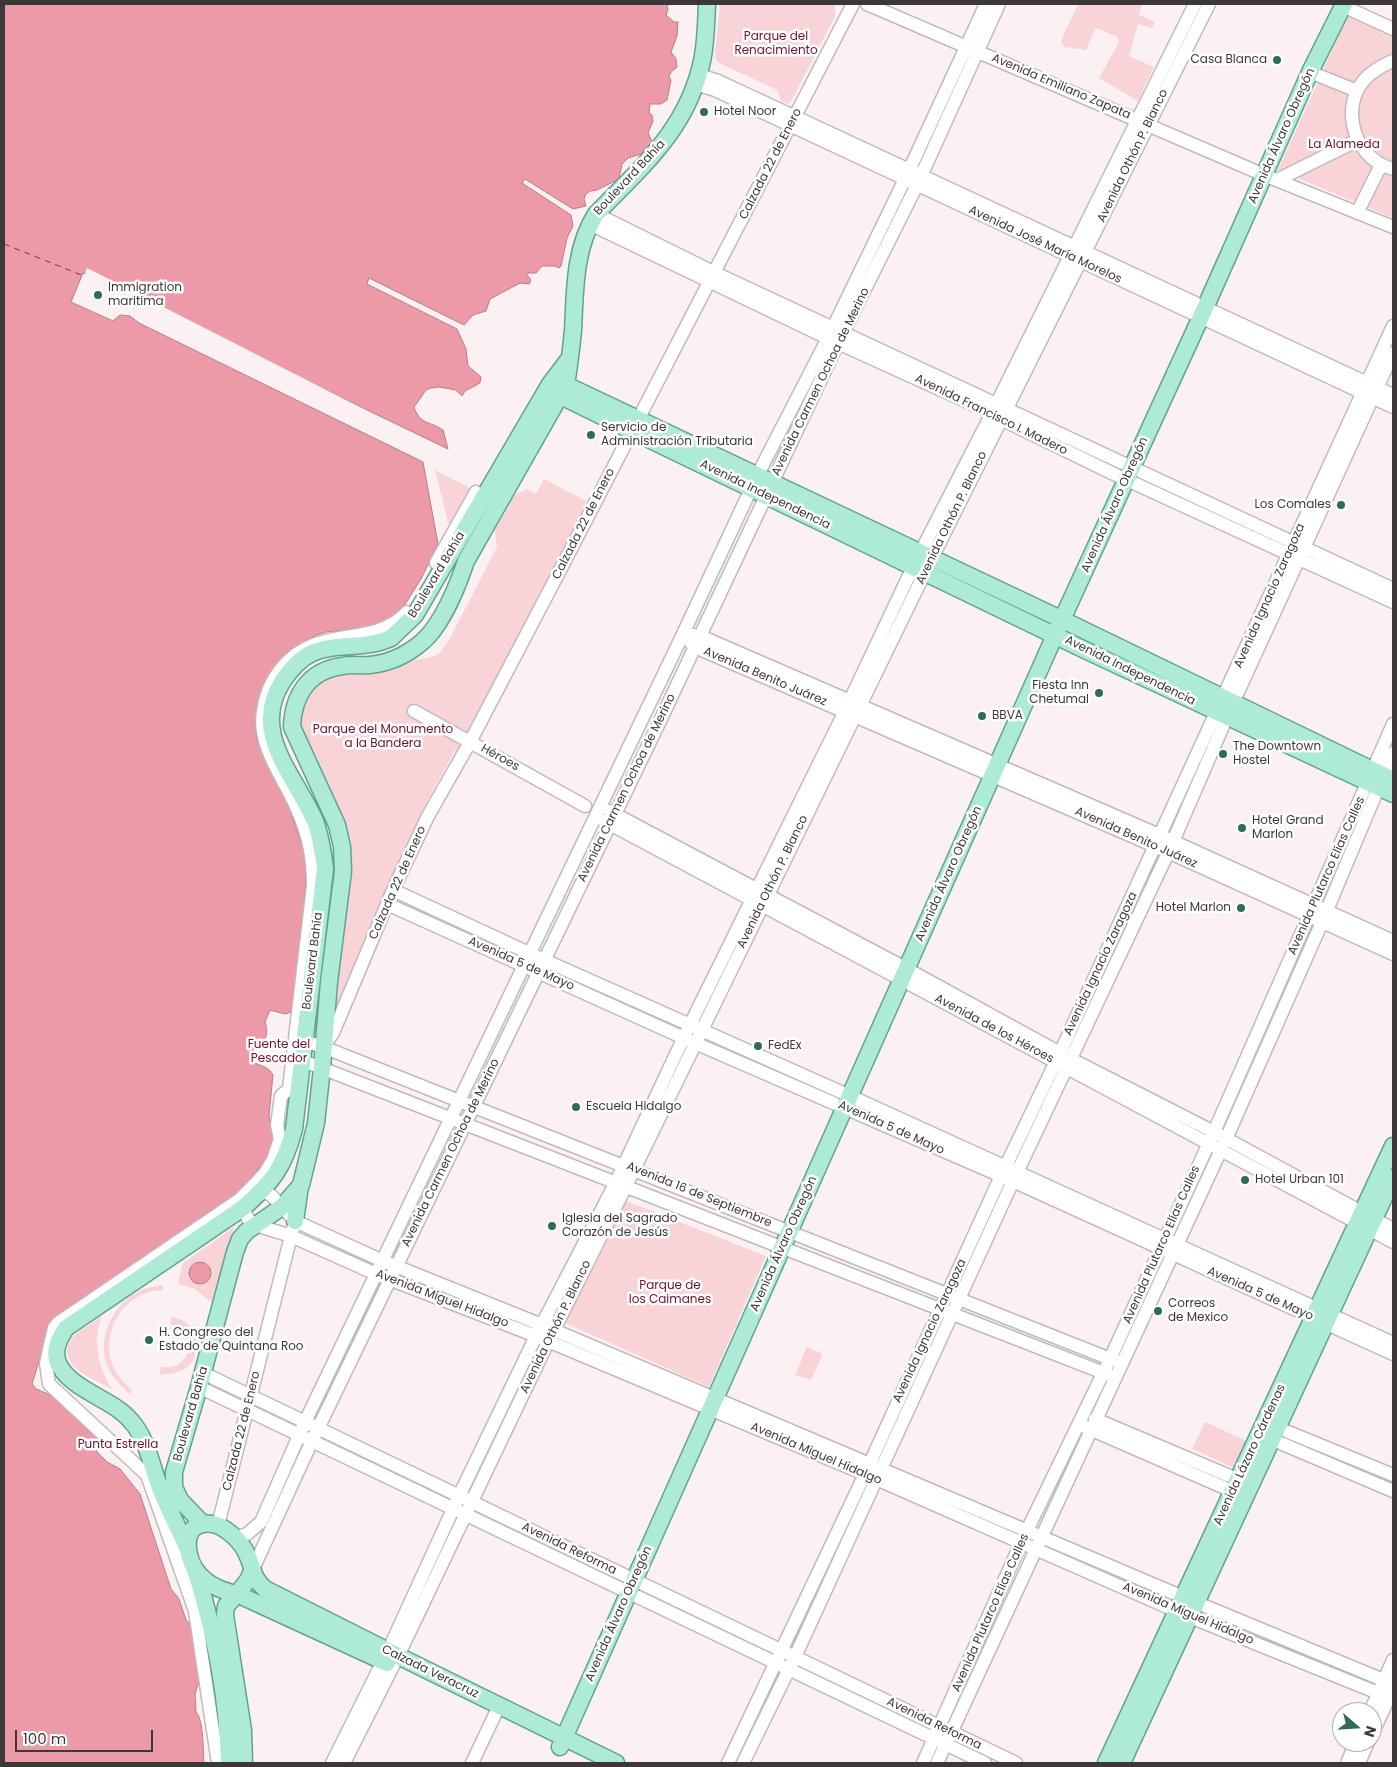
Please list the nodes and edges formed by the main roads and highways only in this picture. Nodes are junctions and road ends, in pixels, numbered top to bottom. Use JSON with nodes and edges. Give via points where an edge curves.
{"nodes":[{"id":1,"x":707,"y":4,"type":"edge"},
{"id":2,"x":1344,"y":5,"type":"edge"},
{"id":3,"x":559,"y":388,"type":"junction"},
{"id":4,"x":490,"y":489,"type":"junction"},
{"id":5,"x":923,"y":563,"type":"junction"},
{"id":6,"x":1063,"y":620,"type":"junction"},
{"id":7,"x":1055,"y":635,"type":"junction"},
{"id":8,"x":1095,"y":636,"type":"junction"},
{"id":9,"x":1087,"y":651,"type":"junction"},
{"id":10,"x":1170,"y":681,"type":"junction"},
{"id":11,"x":1382,"y":782,"type":"edge"},
{"id":12,"x":325,"y":869,"type":"junction"},
{"id":13,"x":343,"y":871,"type":"junction"},
{"id":14,"x":1393,"y":1146,"type":"edge"},
{"id":15,"x":1393,"y":1178,"type":"edge"},
{"id":16,"x":301,"y":1185,"type":"junction"},
{"id":17,"x":1366,"y":1221,"type":"junction"},
{"id":18,"x":293,"y":1229,"type":"road end"},
{"id":19,"x":210,"y":1525,"type":"junction"},
{"id":20,"x":187,"y":1547,"type":"junction"},
{"id":21,"x":195,"y":1570,"type":"junction"},
{"id":22,"x":252,"y":1571,"type":"junction"},
{"id":23,"x":237,"y":1594,"type":"junction"},
{"id":24,"x":1187,"y":1606,"type":"junction"},
{"id":25,"x":391,"y":1658,"type":"junction"},
{"id":26,"x":562,"y":1743,"type":"junction"},
{"id":27,"x":229,"y":1763,"type":"edge"},
{"id":28,"x":244,"y":1763,"type":"edge"},
{"id":29,"x":593,"y":1763,"type":"edge"},
{"id":30,"x":616,"y":1763,"type":"edge"},
{"id":31,"x":1106,"y":1763,"type":"edge"},
{"id":32,"x":1122,"y":1763,"type":"edge"}],
"edges":[{"from":1,"to":3,"type":"main road","name":"Boulevard Bahía","via":[[703,59],[698,79],[676,127],[657,152],[593,219],[582,244],[574,292],[570,358]]},
{"from":2,"to":6,"type":"main road","name":"Avenida Álvaro Obregón","via":[[1310,72],[1270,178],[1203,312]]},
{"from":3,"to":4,"type":"main road","name":"Boulevard Bahía"},
{"from":3,"to":5,"type":"main road","name":"Avenida Independencia"},
{"from":4,"to":12,"type":"main road","name":"Boulevard Bahía","via":[[415,615],[402,628],[391,638],[379,642],[314,652],[293,667],[278,688],[270,726],[275,748],[314,821],[322,844]]},
{"from":4,"to":13,"type":"main road","name":"Boulevard Bahía","via":[[458,587],[423,641],[392,660],[326,671],[314,677],[296,700],[292,727],[337,824]]},
{"from":5,"to":6,"type":"main road","name":"Avenida Independencia"},
{"from":5,"to":7,"type":"main road","name":"Avenida Independencia"},
{"from":6,"to":7,"type":"main road","name":"Avenida Álvaro Obregón"},
{"from":6,"to":8,"type":"main road","name":"Avenida Independencia"},
{"from":7,"to":9,"type":"main road","name":"Avenida Independencia"},
{"from":7,"to":26,"type":"main road","name":"Avenida Álvaro Obregón"},
{"from":8,"to":9,"type":"main road"},
{"from":8,"to":10,"type":"main road","name":"Avenida Independencia"},
{"from":9,"to":10,"type":"main road","name":"Avenida Independencia"},
{"from":10,"to":11,"type":"main road","name":"Avenida Independencia"},
{"from":12,"to":13,"type":"main road"},
{"from":12,"to":20,"type":"main road","name":"Boulevard Bahía","via":[[294,1129],[276,1174],[243,1208],[66,1328],[57,1346],[56,1356],[64,1373],[116,1408],[141,1432],[160,1488]]},
{"from":13,"to":16,"type":"main road","name":"Boulevard Bahía","via":[[316,1123]]},
{"from":14,"to":17,"type":"main road","name":"Avenida Lázaro Cárdenas"},
{"from":15,"to":17,"type":"main road","name":"Avenida Lázaro Cárdenas"},
{"from":16,"to":18,"type":"main road"},
{"from":16,"to":19,"type":"main road","name":"Boulevard Bahía","via":[[282,1207],[240,1239],[174,1472],[174,1487],[180,1500]]},
{"from":17,"to":24,"type":"main road","name":"Avenida Lázaro Cárdenas"},
{"from":19,"to":20,"type":"main road","via":[[194,1528]]},
{"from":19,"to":22,"type":"main road","via":[[235,1538],[243,1547]]},
{"from":20,"to":21,"type":"main road"},
{"from":21,"to":23,"type":"main road","via":[[214,1587]]},
{"from":21,"to":27,"type":"main road","via":[[214,1638],[229,1732]]},
{"from":22,"to":23,"type":"main road"},
{"from":22,"to":25,"type":"main road","name":"Calzada Veracruz","via":[[265,1588]]},
{"from":23,"to":25,"type":"main road","name":"Calzada Veracruz"},
{"from":23,"to":28,"type":"main road","via":[[226,1606],[225,1615],[243,1730]]},
{"from":24,"to":31,"type":"main road","name":"Avenida Lázaro Cárdenas"},
{"from":24,"to":32,"type":"main road","name":"Avenida Lázaro Cárdenas"},
{"from":25,"to":26,"type":"main road","name":"Calzada Veracruz"},
{"from":26,"to":29,"type":"main road","name":"Calzada Veracruz"},
{"from":26,"to":30,"type":"main road","name":"Calzada Veracruz"}]}
